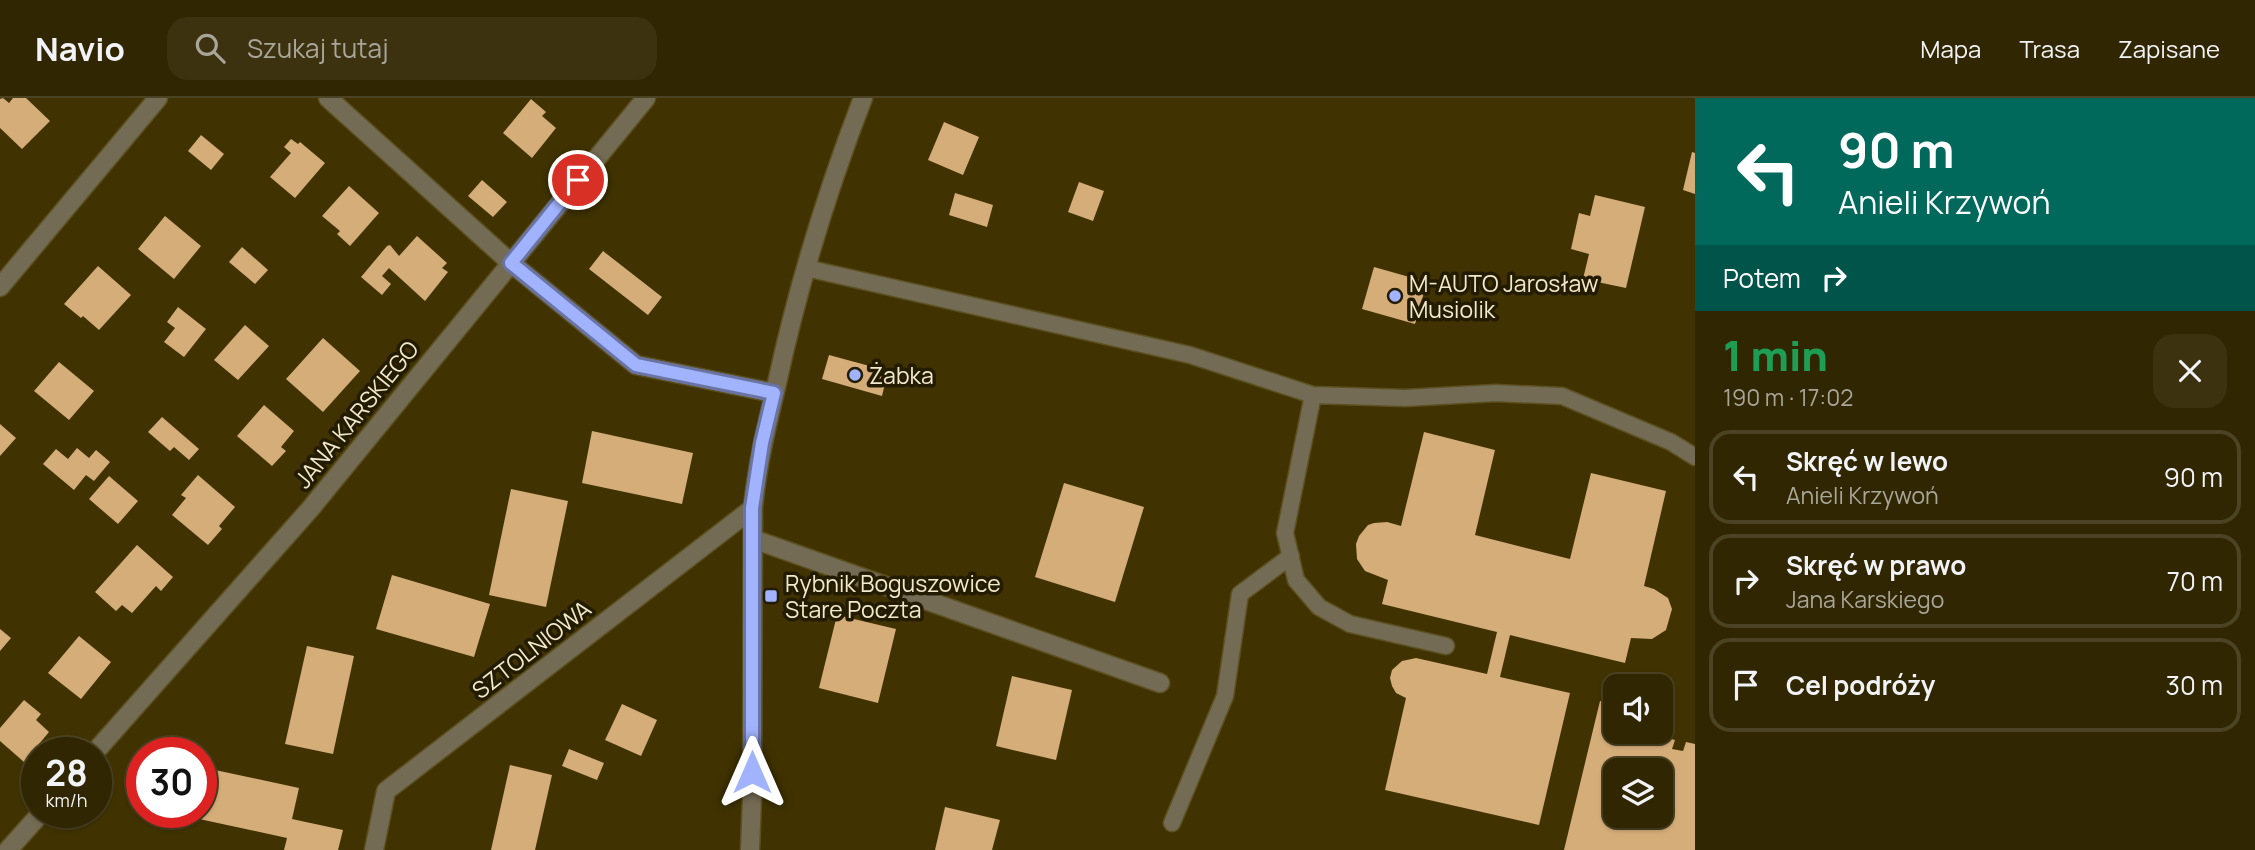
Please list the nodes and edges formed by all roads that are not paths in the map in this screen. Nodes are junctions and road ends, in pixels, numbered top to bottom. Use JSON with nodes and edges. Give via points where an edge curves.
{"nodes":[{"id":1,"x":158,"y":98,"type":"edge"},
{"id":2,"x":328,"y":98,"type":"edge"},
{"id":3,"x":646,"y":98,"type":"edge"},
{"id":4,"x":863,"y":98,"type":"edge"},
{"id":5,"x":511,"y":263,"type":"junction"},
{"id":6,"x":806,"y":268,"type":"junction"},
{"id":7,"x":0,"y":286,"type":"edge"},
{"id":8,"x":774,"y":393,"type":"junction"},
{"id":9,"x":1313,"y":395,"type":"junction"},
{"id":10,"x":1695,"y":457,"type":"edge"},
{"id":11,"x":752,"y":508,"type":"junction"},
{"id":12,"x":753,"y":539,"type":"junction"},
{"id":13,"x":1291,"y":556,"type":"junction"},
{"id":14,"x":1446,"y":646,"type":"dead end"},
{"id":15,"x":1160,"y":683,"type":"dead end"},
{"id":16,"x":108,"y":737,"type":"edge"},
{"id":17,"x":1172,"y":823,"type":"dead end"},
{"id":18,"x":28,"y":828,"type":"edge"},
{"id":19,"x":8,"y":850,"type":"edge"},
{"id":20,"x":374,"y":850,"type":"edge"},
{"id":21,"x":750,"y":850,"type":"edge"}],
"edges":[{"from":1,"to":7,"type":"street"},
{"from":2,"to":5,"type":"street"},
{"from":3,"to":5,"type":"street","name":"JANA KARSKIEGO"},
{"from":4,"to":6,"type":"street"},
{"from":5,"to":8,"type":"street","via":[[636,365]]},
{"from":5,"to":16,"type":"street","name":"JANA KARSKIEGO","via":[[311,508]]},
{"from":6,"to":8,"type":"street"},
{"from":6,"to":9,"type":"lane","via":[[1190,355]]},
{"from":8,"to":11,"type":"street"},
{"from":9,"to":10,"type":"lane","via":[[1562,396]]},
{"from":9,"to":13,"type":"lane","via":[[1285,533]]},
{"from":11,"to":12,"type":"street"},
{"from":11,"to":20,"type":"street","name":"SZTOLNIOWA","via":[[386,791]]},
{"from":12,"to":15,"type":"street"},
{"from":12,"to":21,"type":"street"},
{"from":13,"to":14,"type":"lane","via":[[1296,580],[1319,607],[1350,624]]},
{"from":13,"to":17,"type":"lane","via":[[1240,594],[1224,696]]},
{"from":18,"to":19,"type":"street"}]}
